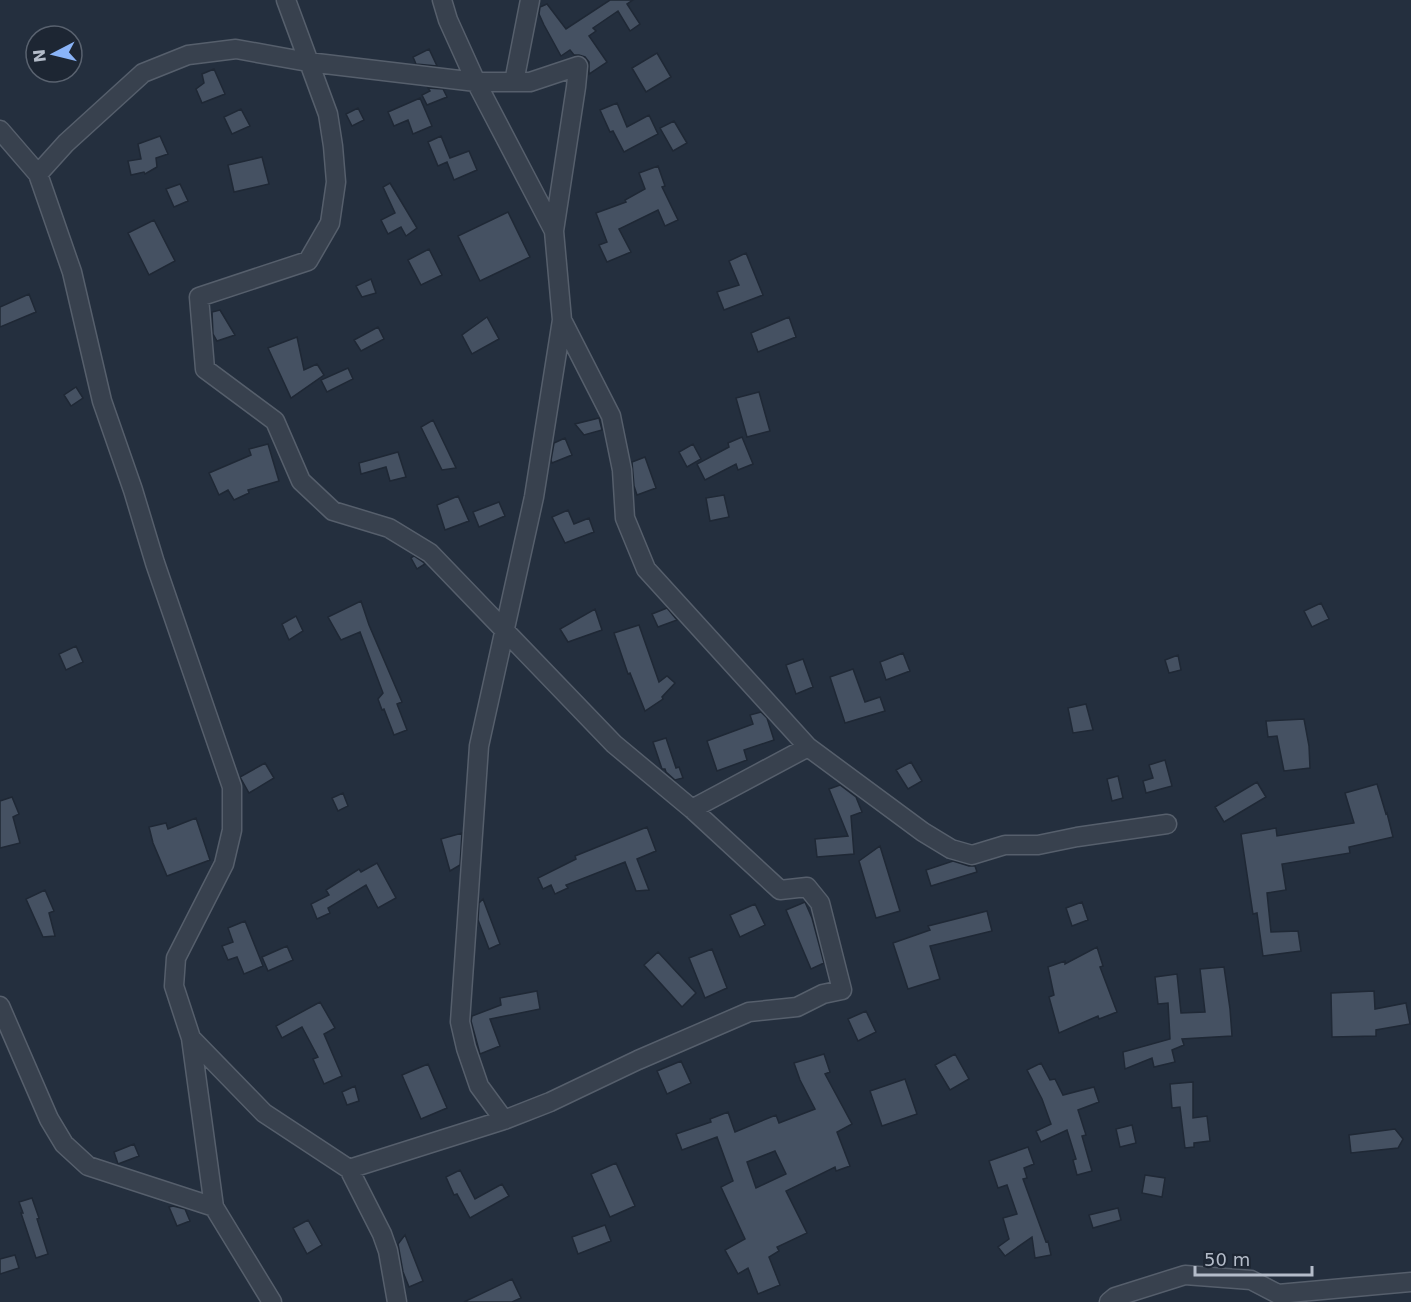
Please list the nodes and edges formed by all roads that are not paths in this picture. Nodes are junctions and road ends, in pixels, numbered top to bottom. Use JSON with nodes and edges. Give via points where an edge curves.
{"nodes":[{"id":1,"x":286,"y":0,"type":"edge"},
{"id":2,"x":442,"y":0,"type":"edge"},
{"id":3,"x":530,"y":0,"type":"edge"},
{"id":4,"x":308,"y":62,"type":"junction"},
{"id":5,"x":476,"y":82,"type":"junction"},
{"id":6,"x":514,"y":82,"type":"junction"},
{"id":7,"x":0,"y":130,"type":"edge"},
{"id":8,"x":38,"y":174,"type":"junction"},
{"id":9,"x":554,"y":231,"type":"junction"},
{"id":10,"x":562,"y":320,"type":"junction"},
{"id":11,"x":504,"y":629,"type":"junction"},
{"id":12,"x":808,"y":747,"type":"junction"},
{"id":13,"x":692,"y":809,"type":"junction"},
{"id":14,"x":1167,"y":824,"type":"dead end"},
{"id":15,"x":0,"y":1006,"type":"edge"},
{"id":16,"x":191,"y":1038,"type":"junction"},
{"id":17,"x":504,"y":1120,"type":"junction"},
{"id":18,"x":349,"y":1169,"type":"junction"},
{"id":19,"x":214,"y":1207,"type":"junction"},
{"id":20,"x":1411,"y":1282,"type":"edge"},
{"id":21,"x":272,"y":1302,"type":"edge"},
{"id":22,"x":397,"y":1302,"type":"edge"},
{"id":23,"x":1109,"y":1302,"type":"edge"}],
"edges":[{"from":1,"to":4,"type":"street"},
{"from":2,"to":5,"type":"street"},
{"from":3,"to":6,"type":"street"},
{"from":4,"to":5,"type":"street"},
{"from":4,"to":8,"type":"street","via":[[236,49],[179,58],[143,73]]},
{"from":4,"to":11,"type":"street","via":[[328,114],[333,146],[336,182],[330,223],[308,261],[199,297],[205,369],[276,421],[301,481],[333,512],[389,528],[430,553]]},
{"from":5,"to":6,"type":"street"},
{"from":5,"to":9,"type":"street"},
{"from":6,"to":9,"type":"street","via":[[530,82],[578,66]]},
{"from":7,"to":8,"type":"street"},
{"from":8,"to":16,"type":"street","via":[[72,272],[102,401],[232,787],[232,830],[224,864],[176,958],[174,986]]},
{"from":9,"to":10,"type":"street"},
{"from":10,"to":11,"type":"street","via":[[534,497]]},
{"from":10,"to":12,"type":"street","via":[[611,416],[622,470],[625,518],[646,569]]},
{"from":11,"to":13,"type":"street","via":[[614,744]]},
{"from":11,"to":17,"type":"street","via":[[479,746],[460,1022],[479,1086]]},
{"from":12,"to":13,"type":"street"},
{"from":12,"to":14,"type":"street","via":[[923,832],[951,849],[972,855],[1005,845],[1038,845]]},
{"from":13,"to":17,"type":"street","via":[[780,890],[807,887],[820,903],[842,990],[797,1007],[748,1012]]},
{"from":15,"to":19,"type":"street","via":[[49,1119],[64,1144],[88,1166]]},
{"from":16,"to":18,"type":"street","via":[[264,1113]]},
{"from":16,"to":19,"type":"street"},
{"from":17,"to":18,"type":"street"},
{"from":18,"to":22,"type":"street","via":[[382,1234]]},
{"from":19,"to":21,"type":"street"},
{"from":20,"to":23,"type":"street","via":[[1278,1294],[1251,1280],[1185,1275]]}]}
